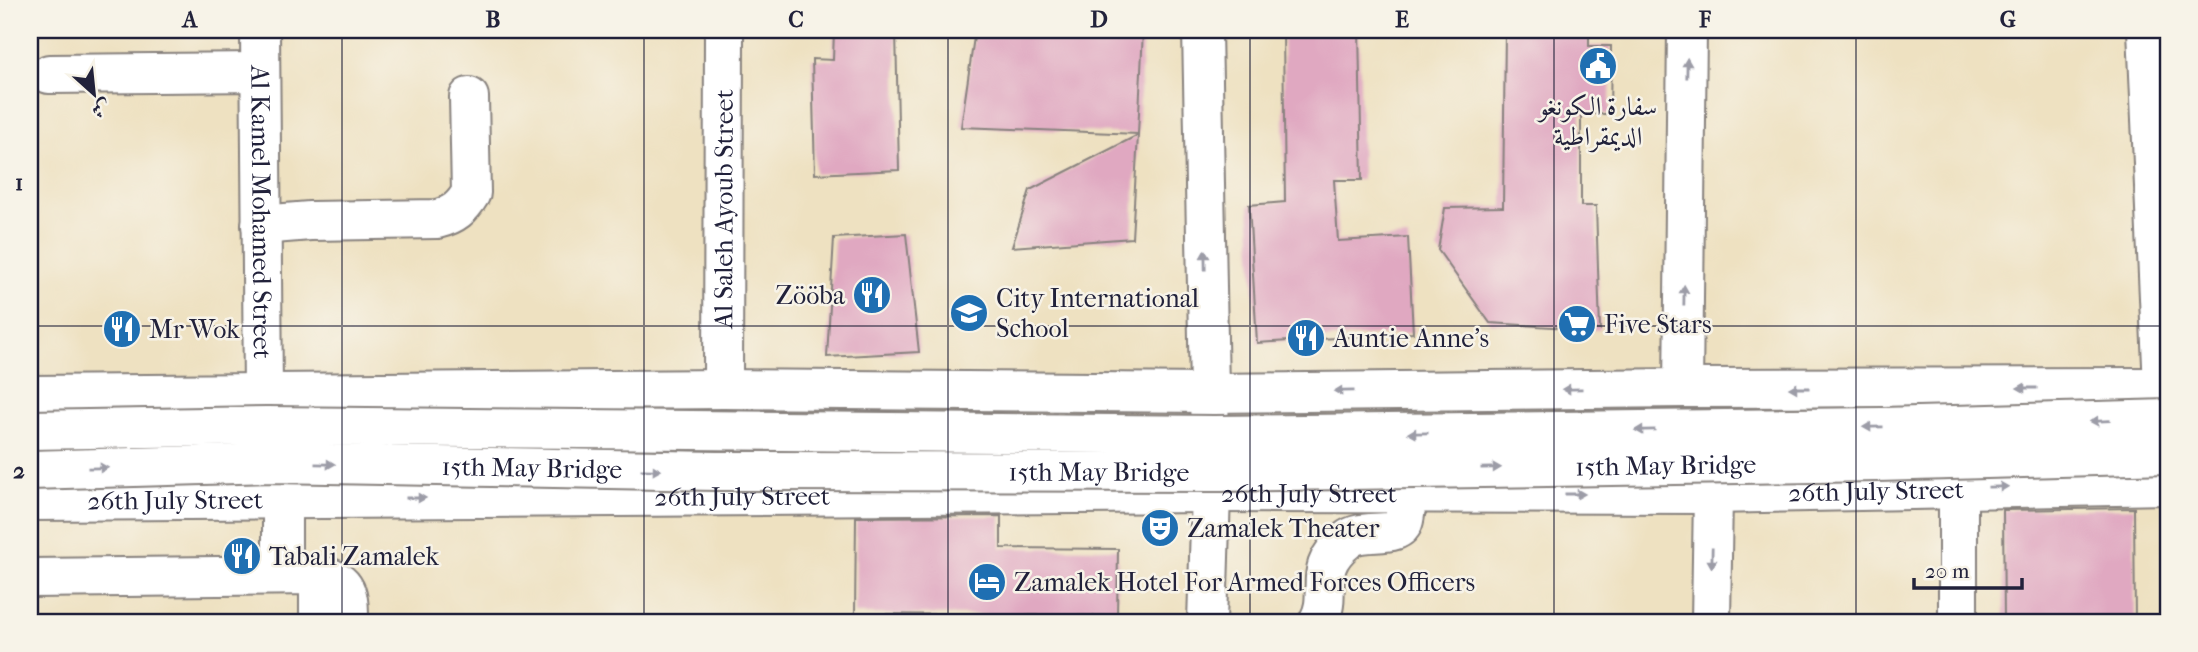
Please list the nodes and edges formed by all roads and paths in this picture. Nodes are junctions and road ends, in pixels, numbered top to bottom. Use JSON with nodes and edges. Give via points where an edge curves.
{"nodes":[{"id":1,"x":260,"y":30,"type":"edge"},
{"id":2,"x":724,"y":30,"type":"edge"},
{"id":3,"x":1202,"y":30,"type":"edge"},
{"id":4,"x":1687,"y":30,"type":"edge"},
{"id":5,"x":2147,"y":30,"type":"edge"},
{"id":6,"x":260,"y":72,"type":"junction"},
{"id":7,"x":49,"y":74,"type":"dead end"},
{"id":8,"x":469,"y":97,"type":"dead end"},
{"id":9,"x":261,"y":225,"type":"junction"},
{"id":10,"x":1683,"y":388,"type":"junction"},
{"id":11,"x":723,"y":389,"type":"junction"},
{"id":12,"x":263,"y":393,"type":"junction"},
{"id":13,"x":1207,"y":393,"type":"junction"},
{"id":14,"x":30,"y":395,"type":"edge"},
{"id":15,"x":2166,"y":398,"type":"edge"},
{"id":16,"x":30,"y":430,"type":"edge"},
{"id":17,"x":2168,"y":454,"type":"edge"},
{"id":18,"x":30,"y":470,"type":"edge"},
{"id":19,"x":2168,"y":485,"type":"edge"},
{"id":20,"x":1958,"y":488,"type":"junction"},
{"id":21,"x":1211,"y":493,"type":"junction"},
{"id":22,"x":1407,"y":493,"type":"junction"},
{"id":23,"x":1713,"y":494,"type":"junction"},
{"id":24,"x":282,"y":499,"type":"junction"},
{"id":25,"x":30,"y":501,"type":"edge"},
{"id":26,"x":301,"y":575,"type":"junction"},
{"id":27,"x":30,"y":578,"type":"edge"},
{"id":28,"x":319,"y":622,"type":"edge"},
{"id":29,"x":349,"y":622,"type":"edge"},
{"id":30,"x":1207,"y":622,"type":"edge"},
{"id":31,"x":1318,"y":622,"type":"edge"},
{"id":32,"x":1711,"y":622,"type":"edge"},
{"id":33,"x":1958,"y":622,"type":"edge"}],
"edges":[{"from":1,"to":6,"type":"main road","name":"Al Kamel Mohamed Street"},
{"from":2,"to":11,"type":"main road","name":"Al Saleh Ayoub Street"},
{"from":13,"to":3,"type":"main road","one_way":true},
{"from":10,"to":4,"type":"main road","one_way":true},
{"from":5,"to":15,"type":"main road"},
{"from":6,"to":7,"type":"main road"},
{"from":6,"to":9,"type":"main road","name":"Al Kamel Mohamed Street"},
{"from":8,"to":9,"type":"main road","via":[[471,193],[451,215]]},
{"from":9,"to":12,"type":"main road","name":"Al Kamel Mohamed Street"},
{"from":10,"to":13,"type":"main road","one_way":true},
{"from":15,"to":10,"type":"main road","one_way":true},
{"from":11,"to":12,"type":"main road"},
{"from":11,"to":13,"type":"main road"},
{"from":12,"to":14,"type":"main road"},
{"from":13,"to":21,"type":"main road"},
{"from":15,"to":16,"type":"main road","name":"15th May Bridge","one_way":true,"bridge":true,"via":[[1882,427],[1214,435],[267,426]]},
{"from":18,"to":17,"type":"main road","name":"15th May Bridge","one_way":true,"bridge":true,"via":[[273,463],[716,471],[1220,472]]},
{"from":20,"to":19,"type":"main road","name":"26th July Street","one_way":true},
{"from":20,"to":23,"type":"main road","name":"26th July Street"},
{"from":20,"to":33,"type":"main road"},
{"from":21,"to":22,"type":"main road","name":"26th July Street"},
{"from":24,"to":21,"type":"main road","name":"26th July Street","one_way":true},
{"from":21,"to":30,"type":"main road"},
{"from":22,"to":23,"type":"main road","name":"26th July Street","one_way":true},
{"from":22,"to":31,"type":"main road","via":[[1401,527],[1348,538],[1329,560]]},
{"from":23,"to":32,"type":"main road","one_way":true},
{"from":24,"to":25,"type":"main road","name":"26th July Street"},
{"from":24,"to":26,"type":"main road"},
{"from":26,"to":27,"type":"main road"},
{"from":26,"to":28,"type":"main road"},
{"from":26,"to":29,"type":"main road","via":[[332,577],[343,585],[349,597]]}]}
